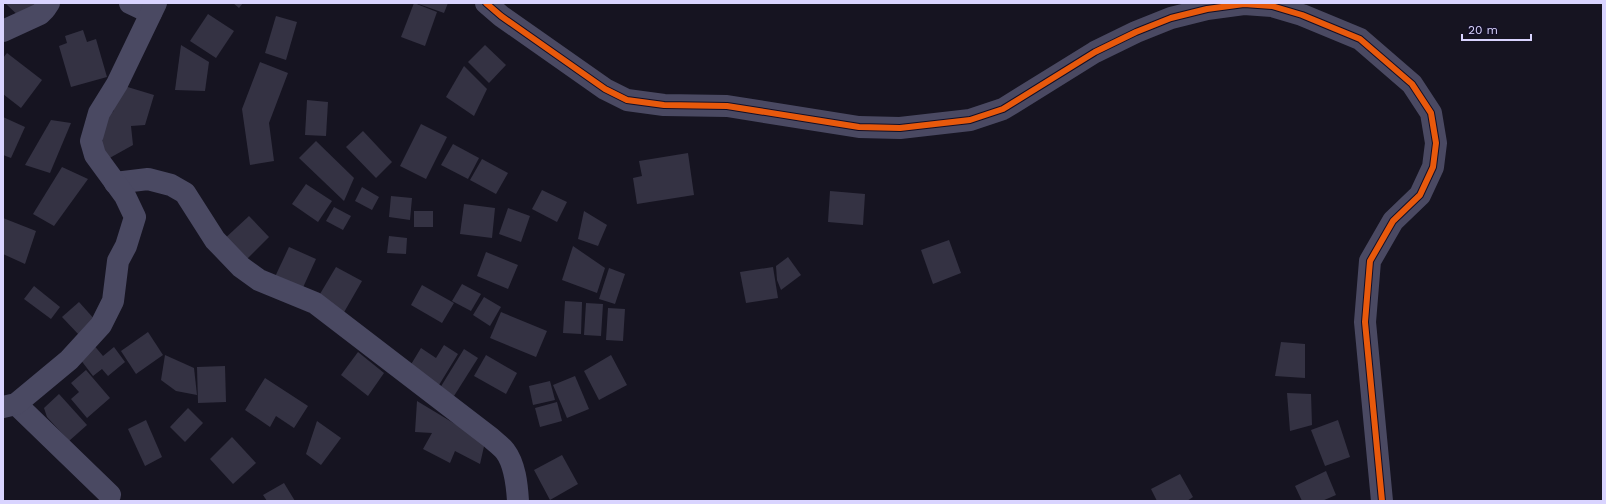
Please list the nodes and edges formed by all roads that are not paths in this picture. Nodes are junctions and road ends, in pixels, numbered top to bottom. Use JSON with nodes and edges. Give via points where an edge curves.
{"nodes":[{"id":1,"x":49,"y":3,"type":"edge"},
{"id":2,"x":130,"y":3,"type":"edge"},
{"id":3,"x":486,"y":3,"type":"edge"},
{"id":4,"x":154,"y":8,"type":"edge"},
{"id":5,"x":3,"y":31,"type":"edge"},
{"id":6,"x":115,"y":183,"type":"junction"},
{"id":7,"x":10,"y":405,"type":"edge"},
{"id":8,"x":110,"y":495,"type":"dead end"},
{"id":9,"x":518,"y":501,"type":"edge"},
{"id":10,"x":1382,"y":501,"type":"edge"}],
"edges":[{"from":1,"to":5,"type":"street","via":[[40,14]]},
{"from":2,"to":4,"type":"street"},
{"from":3,"to":10,"type":"street","via":[[599,84],[628,100],[664,105],[727,106],[859,127],[900,128],[970,120],[983,116],[1003,109],[1095,52],[1136,32],[1171,18],[1207,9],[1244,4],[1272,6],[1302,15],[1360,39],[1412,84],[1430,113],[1436,143],[1433,167],[1420,195],[1393,221],[1370,261],[1365,322]]},
{"from":4,"to":6,"type":"street","via":[[117,84],[99,113],[90,141],[95,155]]},
{"from":6,"to":7,"type":"street","via":[[125,196],[135,218],[118,261],[113,301],[101,325],[69,360]]},
{"from":6,"to":9,"type":"street","via":[[148,179],[171,185],[185,193],[215,240],[241,267],[260,280],[315,303],[491,438],[506,452],[517,484]]},
{"from":7,"to":8,"type":"street"}]}
